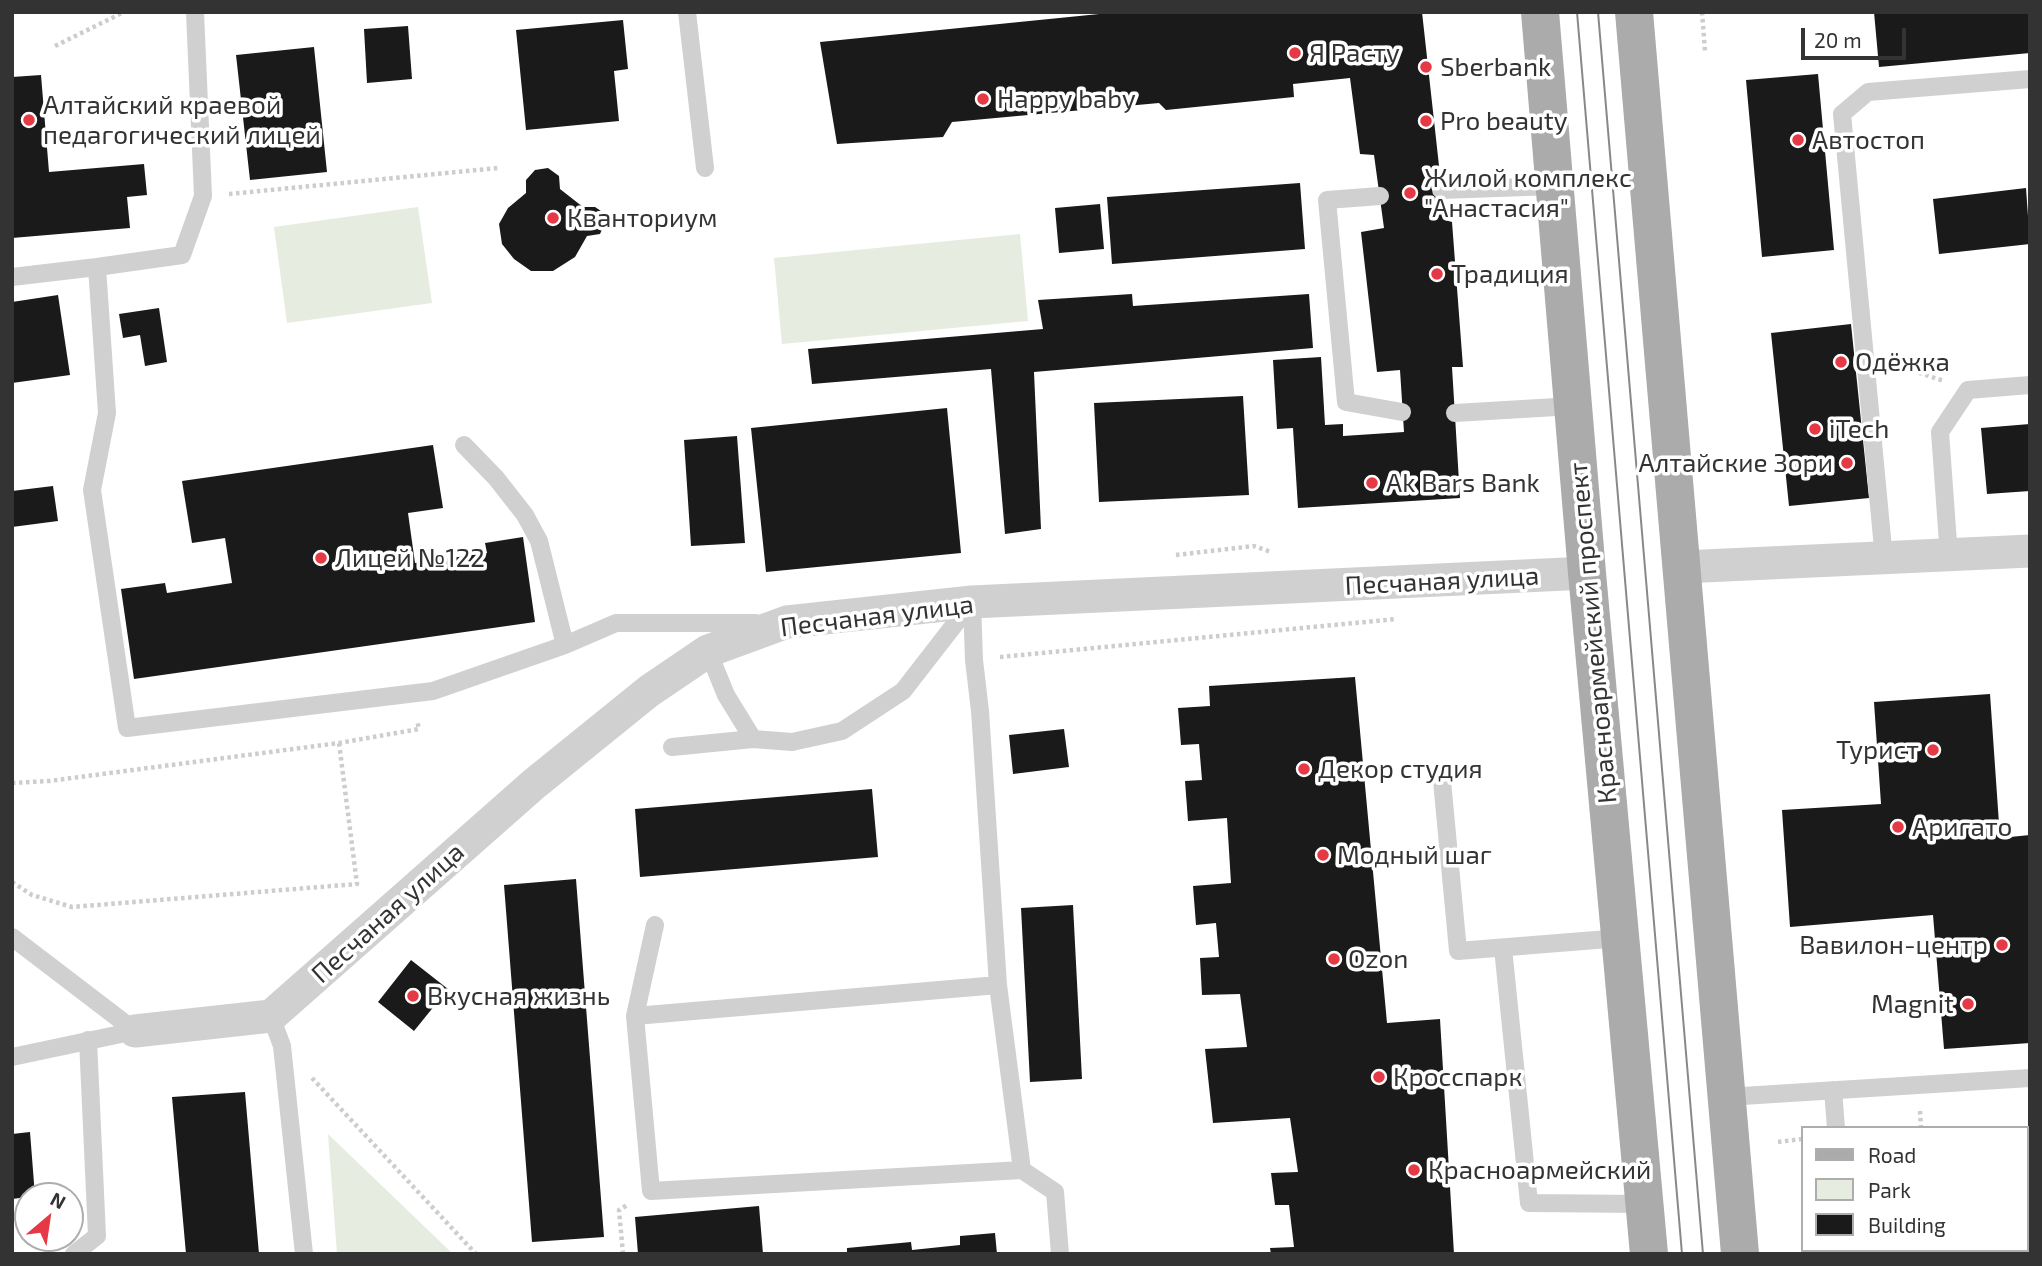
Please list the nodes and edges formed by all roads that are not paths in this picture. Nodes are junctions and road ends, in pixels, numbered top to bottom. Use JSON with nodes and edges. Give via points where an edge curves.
{"nodes":[{"id":1,"x":195,"y":12,"type":"edge"},
{"id":2,"x":687,"y":12,"type":"edge"},
{"id":3,"x":1540,"y":12,"type":"edge"},
{"id":4,"x":1634,"y":12,"type":"edge"},
{"id":5,"x":2030,"y":79,"type":"edge"},
{"id":6,"x":705,"y":168,"type":"dead end"},
{"id":7,"x":1554,"y":186,"type":"junction"},
{"id":8,"x":1441,"y":190,"type":"dead end"},
{"id":9,"x":1380,"y":196,"type":"dead end"},
{"id":10,"x":97,"y":267,"type":"junction"},
{"id":11,"x":12,"y":277,"type":"edge"},
{"id":12,"x":2030,"y":385,"type":"edge"},
{"id":13,"x":1573,"y":406,"type":"junction"},
{"id":14,"x":1402,"y":412,"type":"dead end"},
{"id":15,"x":1455,"y":413,"type":"dead end"},
{"id":16,"x":464,"y":444,"type":"dead end"},
{"id":17,"x":2030,"y":551,"type":"edge"},
{"id":18,"x":1950,"y":557,"type":"junction"},
{"id":19,"x":1884,"y":559,"type":"junction"},
{"id":20,"x":1682,"y":567,"type":"junction"},
{"id":21,"x":1587,"y":573,"type":"junction"},
{"id":22,"x":972,"y":602,"type":"junction"},
{"id":23,"x":787,"y":622,"type":"junction"},
{"id":24,"x":565,"y":645,"type":"junction"},
{"id":25,"x":708,"y":651,"type":"junction"},
{"id":26,"x":753,"y":739,"type":"junction"},
{"id":27,"x":672,"y":747,"type":"dead end"},
{"id":28,"x":1442,"y":780,"type":"dead end"},
{"id":29,"x":655,"y":925,"type":"dead end"},
{"id":30,"x":12,"y":937,"type":"edge"},
{"id":31,"x":1621,"y":938,"type":"junction"},
{"id":32,"x":1503,"y":947,"type":"junction"},
{"id":33,"x":998,"y":985,"type":"junction"},
{"id":34,"x":635,"y":1016,"type":"junction"},
{"id":35,"x":135,"y":1031,"type":"junction"},
{"id":36,"x":277,"y":1031,"type":"junction"},
{"id":37,"x":89,"y":1040,"type":"junction"},
{"id":38,"x":12,"y":1057,"type":"edge"},
{"id":39,"x":2030,"y":1078,"type":"edge"},
{"id":40,"x":1833,"y":1090,"type":"junction"},
{"id":41,"x":1726,"y":1097,"type":"junction"},
{"id":42,"x":1836,"y":1126,"type":"edge"},
{"id":43,"x":1022,"y":1170,"type":"junction"},
{"id":44,"x":1645,"y":1204,"type":"junction"},
{"id":45,"x":74,"y":1254,"type":"edge"},
{"id":46,"x":304,"y":1254,"type":"edge"},
{"id":47,"x":1060,"y":1254,"type":"edge"},
{"id":48,"x":1649,"y":1254,"type":"edge"},
{"id":49,"x":1740,"y":1254,"type":"edge"}],
"edges":[{"from":1,"to":10,"type":"lane","via":[[203,196],[182,256]]},
{"from":2,"to":6,"type":"lane"},
{"from":3,"to":7,"type":"main road","name":"Красноармейский проспект"},
{"from":4,"to":20,"type":"main road"},
{"from":5,"to":19,"type":"lane","via":[[1868,92],[1842,114]]},
{"from":7,"to":8,"type":"lane"},
{"from":7,"to":13,"type":"main road","name":"Красноармейский проспект"},
{"from":9,"to":14,"type":"lane","via":[[1327,200],[1346,402]]},
{"from":10,"to":11,"type":"lane"},
{"from":10,"to":24,"type":"lane","via":[[107,413],[92,490],[127,728],[413,695]]},
{"from":12,"to":18,"type":"lane","via":[[1968,390],[1940,432]]},
{"from":13,"to":15,"type":"lane"},
{"from":13,"to":21,"type":"main road","name":"Красноармейский проспект"},
{"from":16,"to":24,"type":"lane","via":[[525,515],[539,541]]},
{"from":17,"to":18,"type":"street"},
{"from":18,"to":19,"type":"street"},
{"from":19,"to":20,"type":"street"},
{"from":20,"to":41,"type":"main road"},
{"from":21,"to":22,"type":"street","name":"Песчаная улица"},
{"from":21,"to":31,"type":"main road","name":"Красноармейский проспект"},
{"from":22,"to":23,"type":"street","name":"Песчаная улица"},
{"from":22,"to":26,"type":"lane","via":[[903,691],[842,731],[792,742]]},
{"from":22,"to":33,"type":"lane"},
{"from":23,"to":24,"type":"lane","via":[[616,623]]},
{"from":23,"to":25,"type":"street","name":"Песчаная улица"},
{"from":25,"to":26,"type":"lane","via":[[726,695]]},
{"from":25,"to":36,"type":"street","name":"Песчаная улица","via":[[649,691],[534,783]]},
{"from":26,"to":27,"type":"lane"},
{"from":28,"to":32,"type":"lane","via":[[1458,951]]},
{"from":29,"to":34,"type":"lane"},
{"from":30,"to":35,"type":"lane"},
{"from":31,"to":32,"type":"lane"},
{"from":31,"to":44,"type":"main road","name":"Красноармейский проспект"},
{"from":32,"to":44,"type":"lane","via":[[1529,1203]]},
{"from":33,"to":34,"type":"lane"},
{"from":33,"to":43,"type":"lane"},
{"from":34,"to":43,"type":"lane","via":[[651,1191]]},
{"from":35,"to":36,"type":"street"},
{"from":35,"to":37,"type":"lane"},
{"from":36,"to":46,"type":"lane"},
{"from":37,"to":38,"type":"lane"},
{"from":37,"to":45,"type":"lane","via":[[97,1236]]},
{"from":39,"to":40,"type":"lane"},
{"from":40,"to":41,"type":"lane"},
{"from":40,"to":42,"type":"lane"},
{"from":41,"to":49,"type":"main road"},
{"from":43,"to":47,"type":"lane","via":[[1055,1192]]},
{"from":44,"to":48,"type":"main road","name":"Красноармейский проспект"}]}
